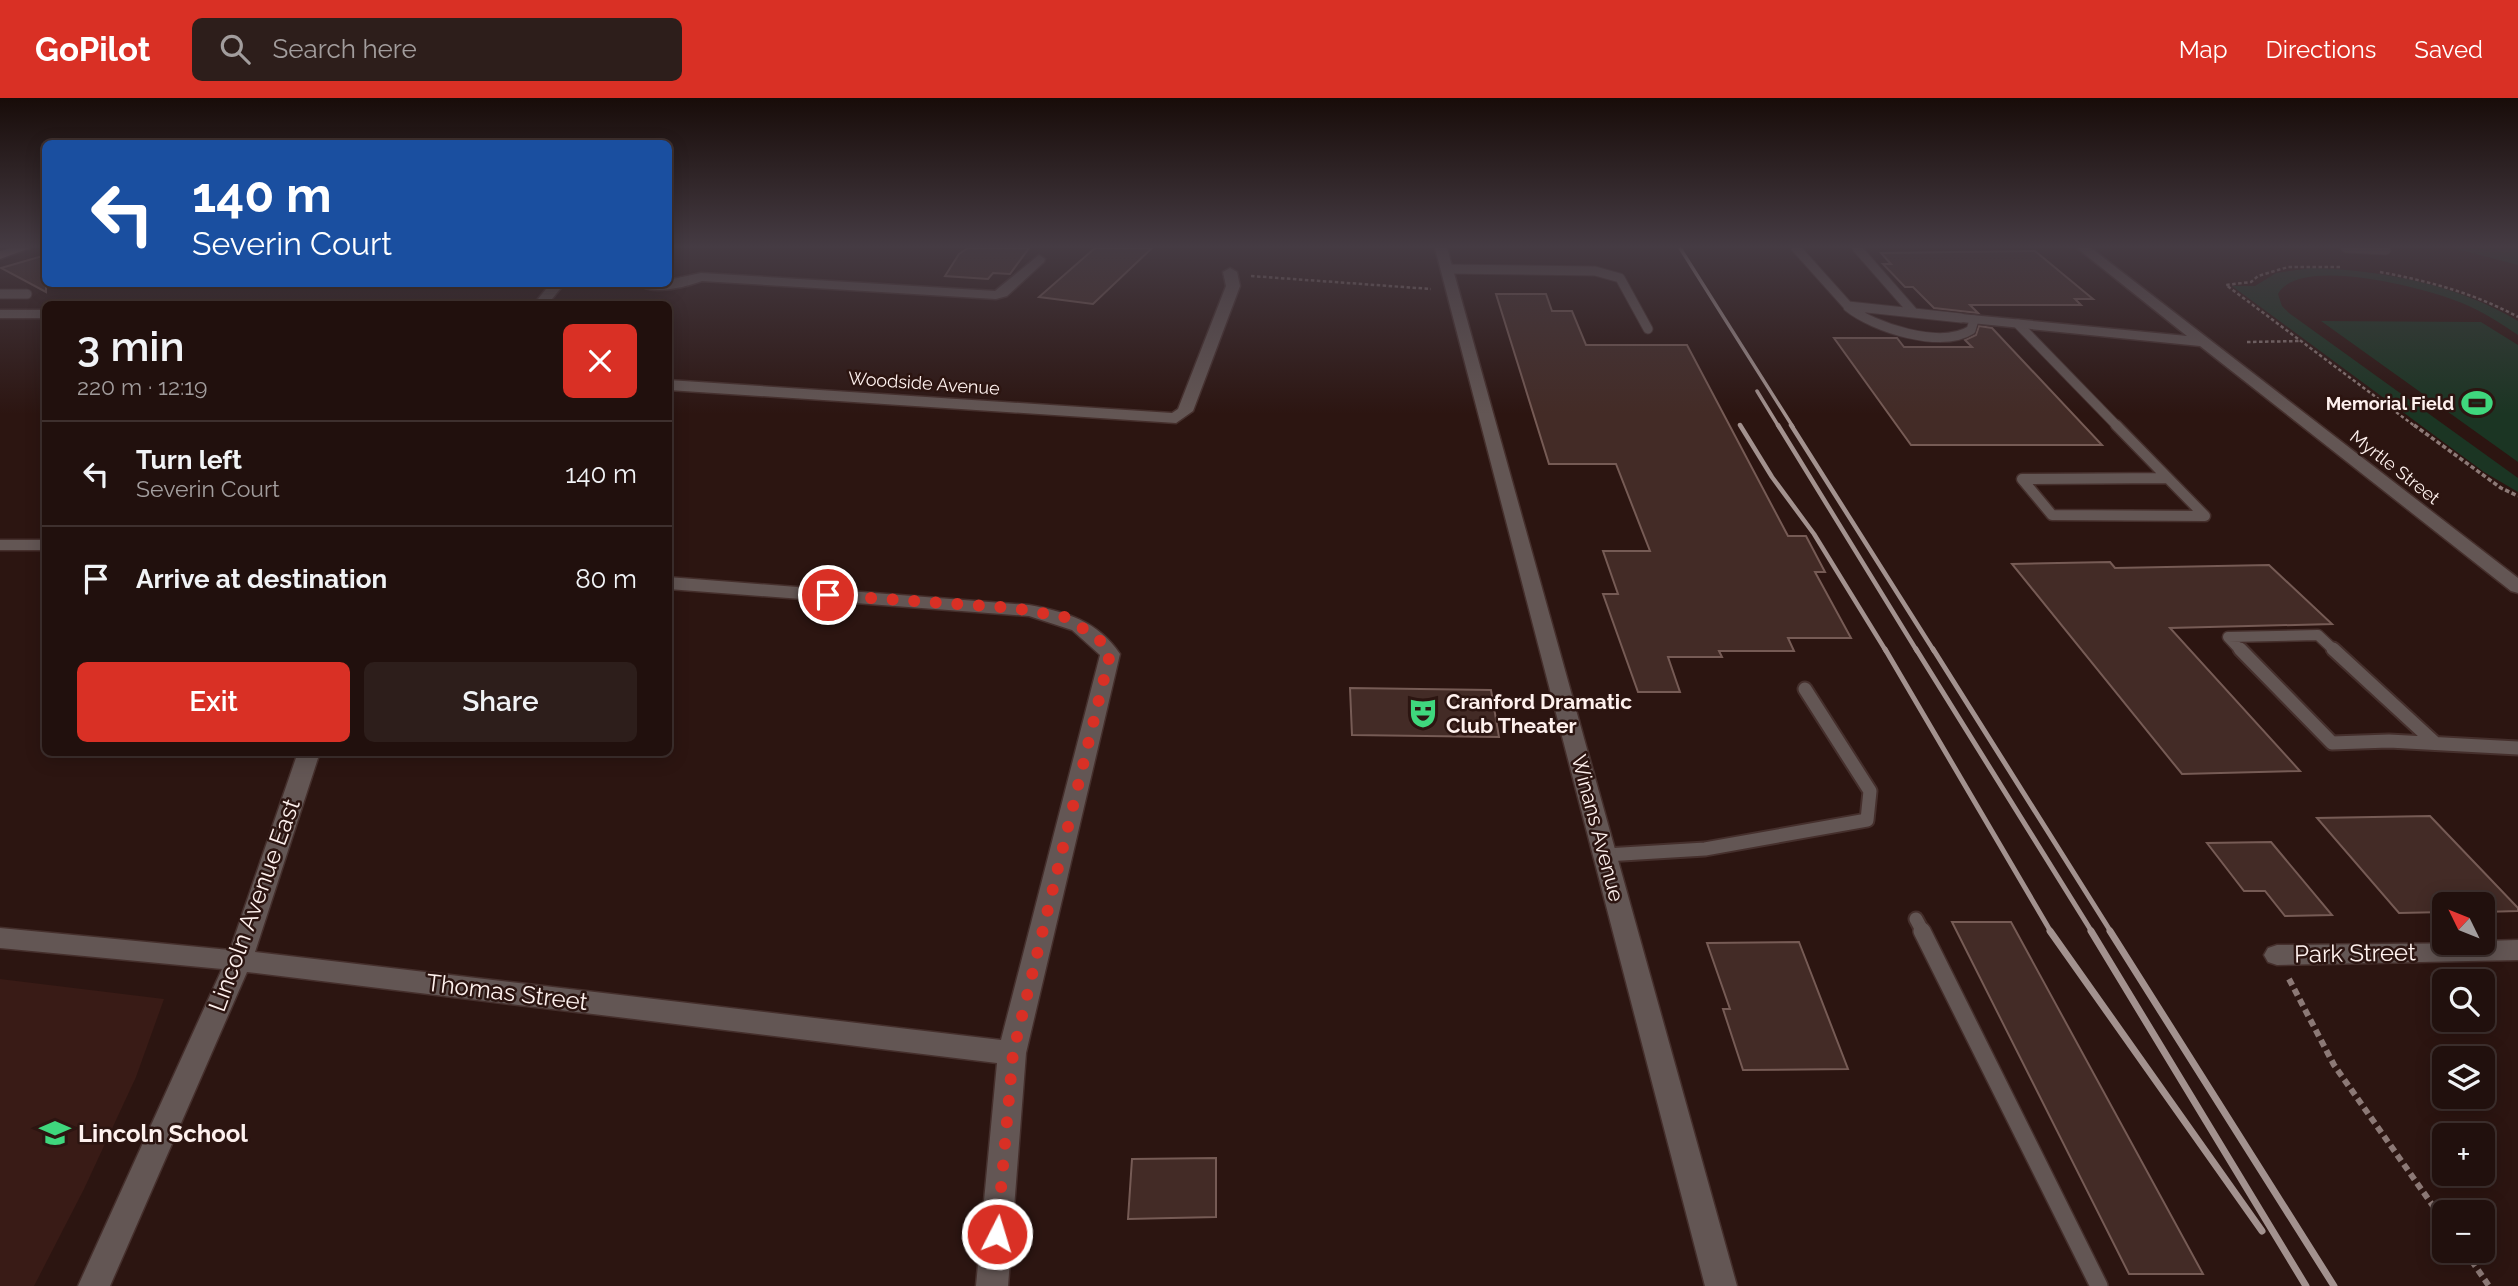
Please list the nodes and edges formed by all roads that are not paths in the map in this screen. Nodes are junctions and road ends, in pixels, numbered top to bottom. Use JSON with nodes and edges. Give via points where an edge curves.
{"nodes":[{"id":1,"x":1226,"y":303,"type":"edge"},
{"id":2,"x":1457,"y":303,"type":"edge"},
{"id":3,"x":1634,"y":303,"type":"edge"},
{"id":4,"x":1845,"y":303,"type":"edge"},
{"id":5,"x":1906,"y":303,"type":"edge"},
{"id":6,"x":2154,"y":303,"type":"edge"},
{"id":7,"x":1847,"y":306,"type":"junction"},
{"id":8,"x":1914,"y":313,"type":"junction"},
{"id":9,"x":0,"y":314,"type":"edge"},
{"id":10,"x":42,"y":314,"type":"edge"},
{"id":11,"x":1968,"y":319,"type":"junction"},
{"id":12,"x":2018,"y":324,"type":"junction"},
{"id":13,"x":1648,"y":329,"type":"dead end"},
{"id":14,"x":2204,"y":342,"type":"junction"},
{"id":15,"x":672,"y":385,"type":"edge"},
{"id":16,"x":2167,"y":478,"type":"junction"},
{"id":17,"x":0,"y":545,"type":"edge"},
{"id":18,"x":42,"y":545,"type":"edge"},
{"id":19,"x":672,"y":583,"type":"edge"},
{"id":20,"x":2518,"y":587,"type":"edge"},
{"id":21,"x":1805,"y":689,"type":"dead end"},
{"id":22,"x":2435,"y":743,"type":"junction"},
{"id":23,"x":2518,"y":748,"type":"edge"},
{"id":24,"x":308,"y":756,"type":"edge"},
{"id":25,"x":1605,"y":855,"type":"junction"},
{"id":26,"x":1916,"y":919,"type":"dead end"},
{"id":27,"x":0,"y":938,"type":"edge"},
{"id":28,"x":2518,"y":950,"type":"edge"},
{"id":29,"x":2277,"y":955,"type":"road end"},
{"id":30,"x":239,"y":961,"type":"junction"},
{"id":31,"x":1013,"y":1053,"type":"junction"},
{"id":32,"x":94,"y":1286,"type":"edge"},
{"id":33,"x":992,"y":1286,"type":"edge"},
{"id":34,"x":1721,"y":1286,"type":"edge"},
{"id":35,"x":2099,"y":1286,"type":"edge"}],
"edges":[{"from":1,"to":15,"type":"street","name":"Woodside Avenue","via":[[1185,411],[1176,418]]},
{"from":2,"to":25,"type":"street","name":"Winans Avenue"},
{"from":3,"to":13,"type":"lane"},
{"from":4,"to":7,"type":"lane"},
{"from":5,"to":8,"type":"lane"},
{"from":6,"to":14,"type":"street","name":"Myrtle Street"},
{"from":7,"to":8,"type":"lane"},
{"from":7,"to":11,"type":"lane","via":[[1861,318],[1885,327],[1932,336],[1965,334],[1971,329]]},
{"from":8,"to":11,"type":"lane"},
{"from":9,"to":10,"type":"street"},
{"from":11,"to":12,"type":"street"},
{"from":12,"to":14,"type":"street"},
{"from":12,"to":16,"type":"lane"},
{"from":14,"to":20,"type":"street","name":"Myrtle Street"},
{"from":16,"to":16,"type":"lane","via":[[2205,516],[2052,515],[2022,479]]},
{"from":17,"to":18,"type":"street"},
{"from":19,"to":31,"type":"street","via":[[1014,608],[1065,617],[1098,638],[1110,654]]},
{"from":21,"to":25,"type":"lane","via":[[1870,791],[1867,820],[1774,840],[1646,855]]},
{"from":22,"to":22,"type":"lane","via":[[2332,743],[2228,637],[2318,635]]},
{"from":22,"to":23,"type":"lane"},
{"from":24,"to":30,"type":"street","name":"Lincoln Avenue East"},
{"from":25,"to":34,"type":"street","name":"Winans Avenue"},
{"from":26,"to":35,"type":"lane"},
{"from":27,"to":30,"type":"street","name":"Thomas Street"},
{"from":28,"to":29,"type":"street","name":"Park Street"},
{"from":30,"to":31,"type":"street","name":"Thomas Street"},
{"from":30,"to":32,"type":"street","name":"Lincoln Avenue East"},
{"from":31,"to":33,"type":"street"}]}
